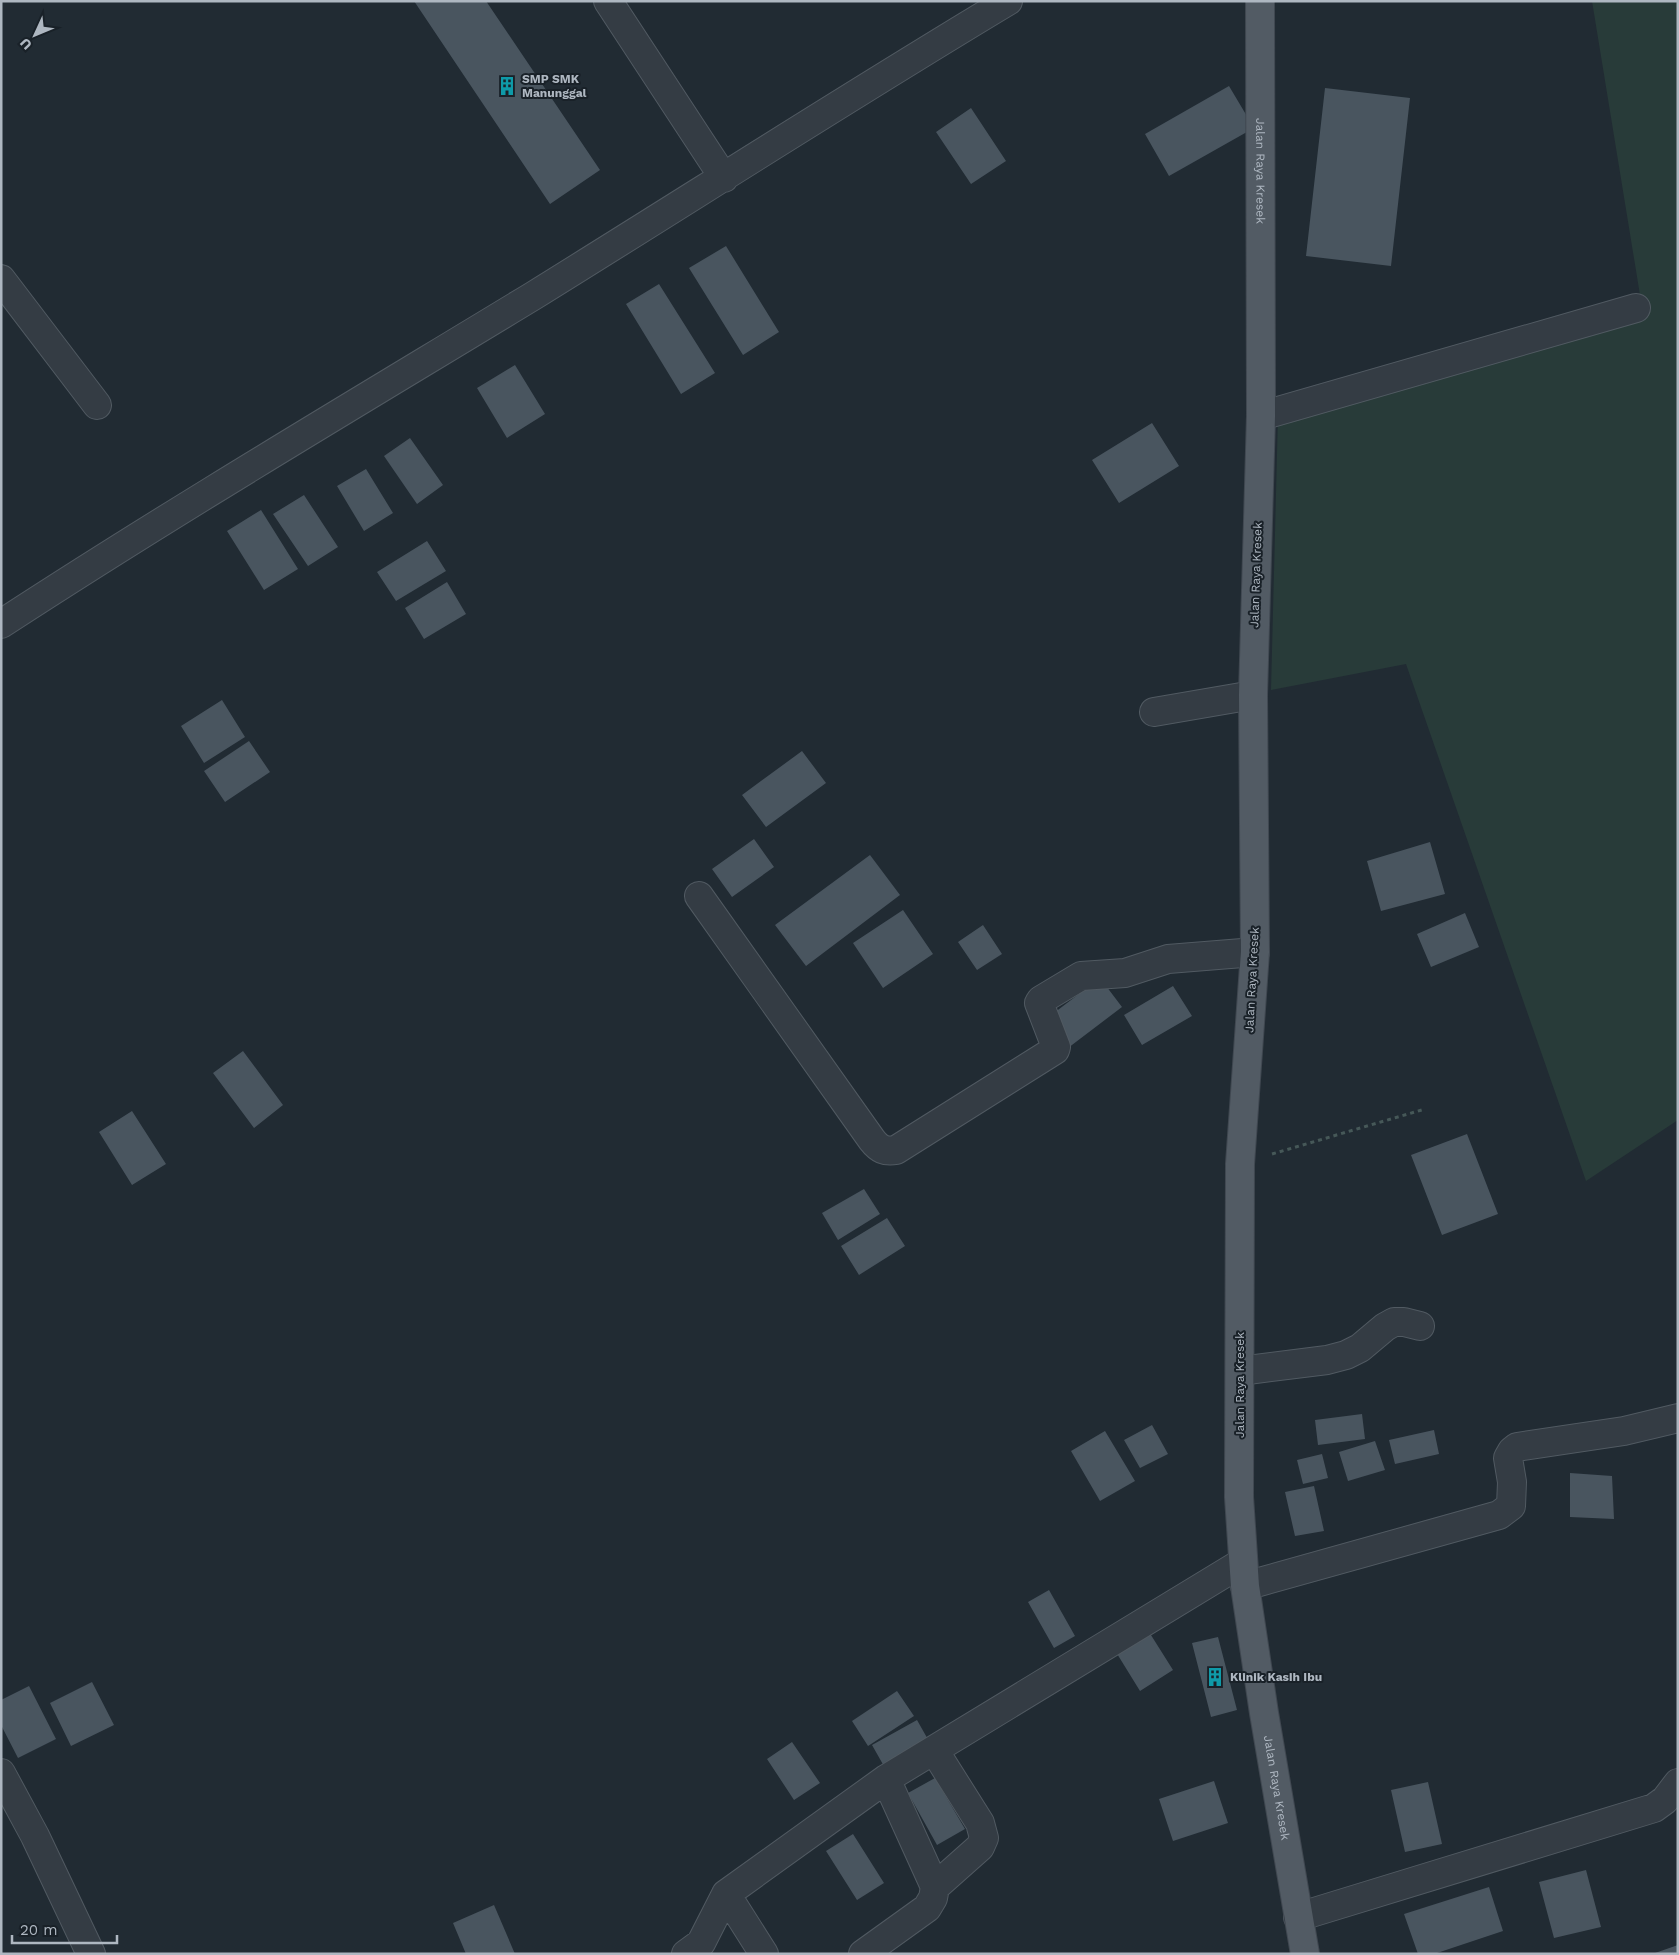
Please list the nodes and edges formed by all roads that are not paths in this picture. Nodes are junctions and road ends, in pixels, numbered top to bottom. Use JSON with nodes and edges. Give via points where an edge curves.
{"nodes":[{"id":1,"x":608,"y":1,"type":"edge"},
{"id":2,"x":1008,"y":1,"type":"edge"},
{"id":3,"x":1260,"y":1,"type":"edge"},
{"id":4,"x":724,"y":178,"type":"junction"},
{"id":5,"x":1,"y":279,"type":"edge"},
{"id":6,"x":1636,"y":308,"type":"dead end"},
{"id":7,"x":97,"y":405,"type":"dead end"},
{"id":8,"x":1261,"y":416,"type":"junction"},
{"id":9,"x":1,"y":624,"type":"edge"},
{"id":10,"x":1253,"y":695,"type":"junction"},
{"id":11,"x":1154,"y":712,"type":"dead end"},
{"id":12,"x":700,"y":896,"type":"dead end"},
{"id":13,"x":1255,"y":952,"type":"junction"},
{"id":14,"x":1420,"y":1326,"type":"dead end"},
{"id":15,"x":1240,"y":1371,"type":"junction"},
{"id":16,"x":1678,"y":1418,"type":"edge"},
{"id":17,"x":1244,"y":1574,"type":"junction"},
{"id":18,"x":934,"y":1750,"type":"junction"},
{"id":19,"x":1,"y":1773,"type":"edge"},
{"id":20,"x":886,"y":1779,"type":"junction"},
{"id":21,"x":1678,"y":1783,"type":"edge"},
{"id":22,"x":935,"y":1887,"type":"junction"},
{"id":23,"x":726,"y":1894,"type":"junction"},
{"id":24,"x":1298,"y":1916,"type":"junction"},
{"id":25,"x":91,"y":1954,"type":"edge"},
{"id":26,"x":686,"y":1954,"type":"edge"},
{"id":27,"x":764,"y":1954,"type":"edge"},
{"id":28,"x":863,"y":1954,"type":"edge"},
{"id":29,"x":1305,"y":1954,"type":"edge"}],
"edges":[{"from":1,"to":4,"type":"street"},
{"from":2,"to":4,"type":"street"},
{"from":3,"to":8,"type":"main road","name":"Jalan Raya Kresek"},
{"from":4,"to":9,"type":"street","via":[[113,551]]},
{"from":5,"to":7,"type":"street"},
{"from":6,"to":8,"type":"street"},
{"from":8,"to":10,"type":"main road","name":"Jalan Raya Kresek"},
{"from":10,"to":11,"type":"street"},
{"from":10,"to":13,"type":"main road","name":"Jalan Raya Kresek"},
{"from":12,"to":13,"type":"street","via":[[872,1140],[887,1152],[896,1150],[1055,1050],[1039,1003],[1078,976],[1125,973],[1168,959]]},
{"from":13,"to":15,"type":"main road","name":"Jalan Raya Kresek","via":[[1240,1164]]},
{"from":14,"to":15,"type":"street","via":[[1394,1322],[1360,1348],[1327,1360]]},
{"from":15,"to":17,"type":"main road","name":"Jalan Raya Kresek","via":[[1239,1497]]},
{"from":16,"to":17,"type":"street","via":[[1624,1431],[1517,1447],[1508,1458],[1511,1506],[1499,1515]]},
{"from":17,"to":18,"type":"street"},
{"from":17,"to":24,"type":"main road","name":"Jalan Raya Kresek"},
{"from":18,"to":20,"type":"street"},
{"from":18,"to":22,"type":"street","via":[[980,1823],[984,1838],[980,1848]]},
{"from":19,"to":25,"type":"street"},
{"from":20,"to":22,"type":"street"},
{"from":20,"to":23,"type":"street"},
{"from":21,"to":24,"type":"street","via":[[1666,1800],[1654,1808]]},
{"from":22,"to":28,"type":"street","via":[[927,1908]]},
{"from":23,"to":26,"type":"street","via":[[700,1943]]},
{"from":23,"to":27,"type":"street"},
{"from":24,"to":29,"type":"main road","name":"Jalan Raya Kresek"}]}
